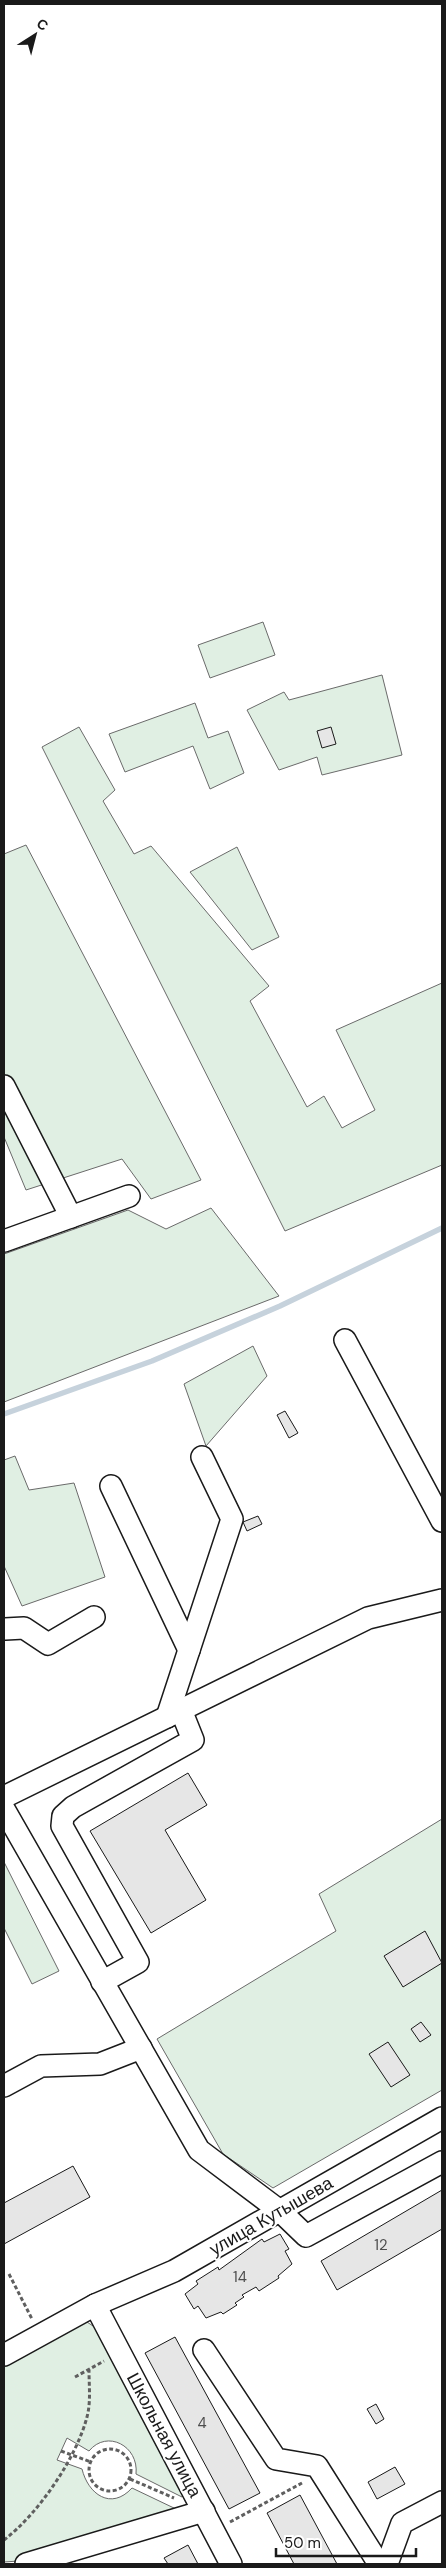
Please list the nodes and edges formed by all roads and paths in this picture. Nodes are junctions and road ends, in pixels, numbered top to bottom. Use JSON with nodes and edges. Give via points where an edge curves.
{"nodes":[{"id":1,"x":4,"y":1086,"type":"edge"},
{"id":2,"x":129,"y":1196,"type":"dead end"},
{"id":3,"x":71,"y":1216,"type":"junction"},
{"id":4,"x":4,"y":1241,"type":"edge"},
{"id":5,"x":345,"y":1340,"type":"dead end"},
{"id":6,"x":202,"y":1457,"type":"dead end"},
{"id":7,"x":111,"y":1486,"type":"dead end"},
{"id":8,"x":442,"y":1521,"type":"edge"},
{"id":9,"x":442,"y":1600,"type":"edge"},
{"id":10,"x":94,"y":1617,"type":"dead end"},
{"id":11,"x":4,"y":1629,"type":"edge"},
{"id":12,"x":189,"y":1650,"type":"junction"},
{"id":13,"x":174,"y":1714,"type":"junction"},
{"id":14,"x":4,"y":1797,"type":"edge"},
{"id":15,"x":4,"y":1809,"type":"edge"},
{"id":16,"x":102,"y":1982,"type":"junction"},
{"id":17,"x":141,"y":2048,"type":"junction"},
{"id":18,"x":4,"y":2086,"type":"edge"},
{"id":19,"x":442,"y":2118,"type":"edge"},
{"id":20,"x":442,"y":2162,"type":"edge"},
{"id":21,"x":280,"y":2211,"type":"junction"},
{"id":22,"x":9,"y":2274,"type":"dead end"},
{"id":23,"x":95,"y":2306,"type":"junction"},
{"id":24,"x":40,"y":2336,"type":"junction"},
{"id":25,"x":204,"y":2350,"type":"dead end"},
{"id":26,"x":120,"y":2352,"type":"junction"},
{"id":27,"x":4,"y":2355,"type":"edge"},
{"id":28,"x":89,"y":2370,"type":"junction"},
{"id":29,"x":75,"y":2377,"type":"dead end"},
{"id":30,"x":61,"y":2451,"type":"dead end"},
{"id":31,"x":72,"y":2456,"type":"junction"},
{"id":32,"x":91,"y":2462,"type":"junction"},
{"id":33,"x":317,"y":2466,"type":"junction"},
{"id":34,"x":130,"y":2479,"type":"junction"},
{"id":35,"x":442,"y":2502,"type":"edge"},
{"id":36,"x":204,"y":2511,"type":"junction"},
{"id":37,"x":214,"y":2530,"type":"junction"},
{"id":38,"x":4,"y":2540,"type":"edge"},
{"id":39,"x":38,"y":2562,"type":"edge"},
{"id":40,"x":230,"y":2564,"type":"edge"},
{"id":41,"x":379,"y":2564,"type":"edge"},
{"id":42,"x":387,"y":2564,"type":"edge"}],
"edges":[{"from":1,"to":3,"type":"street"},
{"from":2,"to":3,"type":"street"},
{"from":3,"to":4,"type":"street"},
{"from":5,"to":8,"type":"street"},
{"from":6,"to":12,"type":"street","via":[[232,1519]]},
{"from":7,"to":12,"type":"street"},
{"from":9,"to":13,"type":"street","via":[[368,1618]]},
{"from":10,"to":11,"type":"street","via":[[48,1644],[24,1628]]},
{"from":12,"to":13,"type":"street"},
{"from":13,"to":14,"type":"street"},
{"from":13,"to":16,"type":"street","via":[[193,1740],[72,1807],[62,1816],[62,1826],[138,1962]]},
{"from":15,"to":16,"type":"street"},
{"from":16,"to":17,"type":"street"},
{"from":17,"to":18,"type":"street","via":[[100,2064],[41,2066]]},
{"from":17,"to":21,"type":"street","via":[[199,2150]]},
{"from":19,"to":21,"type":"street","name":"улица Кутышева"},
{"from":20,"to":21,"type":"street","via":[[306,2236]]},
{"from":21,"to":23,"type":"street","name":"улица Кутышева","via":[[174,2272]]},
{"from":22,"to":24,"type":"path"},
{"from":23,"to":24,"type":"street","name":"улица Кутышева"},
{"from":23,"to":26,"type":"street","name":"Школьная улица"},
{"from":24,"to":27,"type":"street","name":"улица Кутышева"},
{"from":25,"to":33,"type":"street","via":[[276,2459]]},
{"from":26,"to":28,"type":"path"},
{"from":26,"to":36,"type":"street","name":"Школьная улица"},
{"from":28,"to":29,"type":"path"},
{"from":28,"to":31,"type":"path","via":[[90,2403]]},
{"from":30,"to":31,"type":"path"},
{"from":31,"to":32,"type":"path"},
{"from":31,"to":38,"type":"path","via":[[56,2482]]},
{"from":32,"to":34,"type":"path","via":[[105,2450],[114,2450],[129,2460]]},
{"from":32,"to":34,"type":"path","via":[[92,2480],[107,2491],[116,2491]]},
{"from":33,"to":37,"type":"path","via":[[302,2483]]},
{"from":33,"to":41,"type":"street"},
{"from":34,"to":36,"type":"path"},
{"from":35,"to":42,"type":"street","via":[[402,2523]]},
{"from":36,"to":37,"type":"street","name":"Школьная улица"},
{"from":36,"to":39,"type":"street"},
{"from":37,"to":40,"type":"street","name":"Школьная улица"}]}
